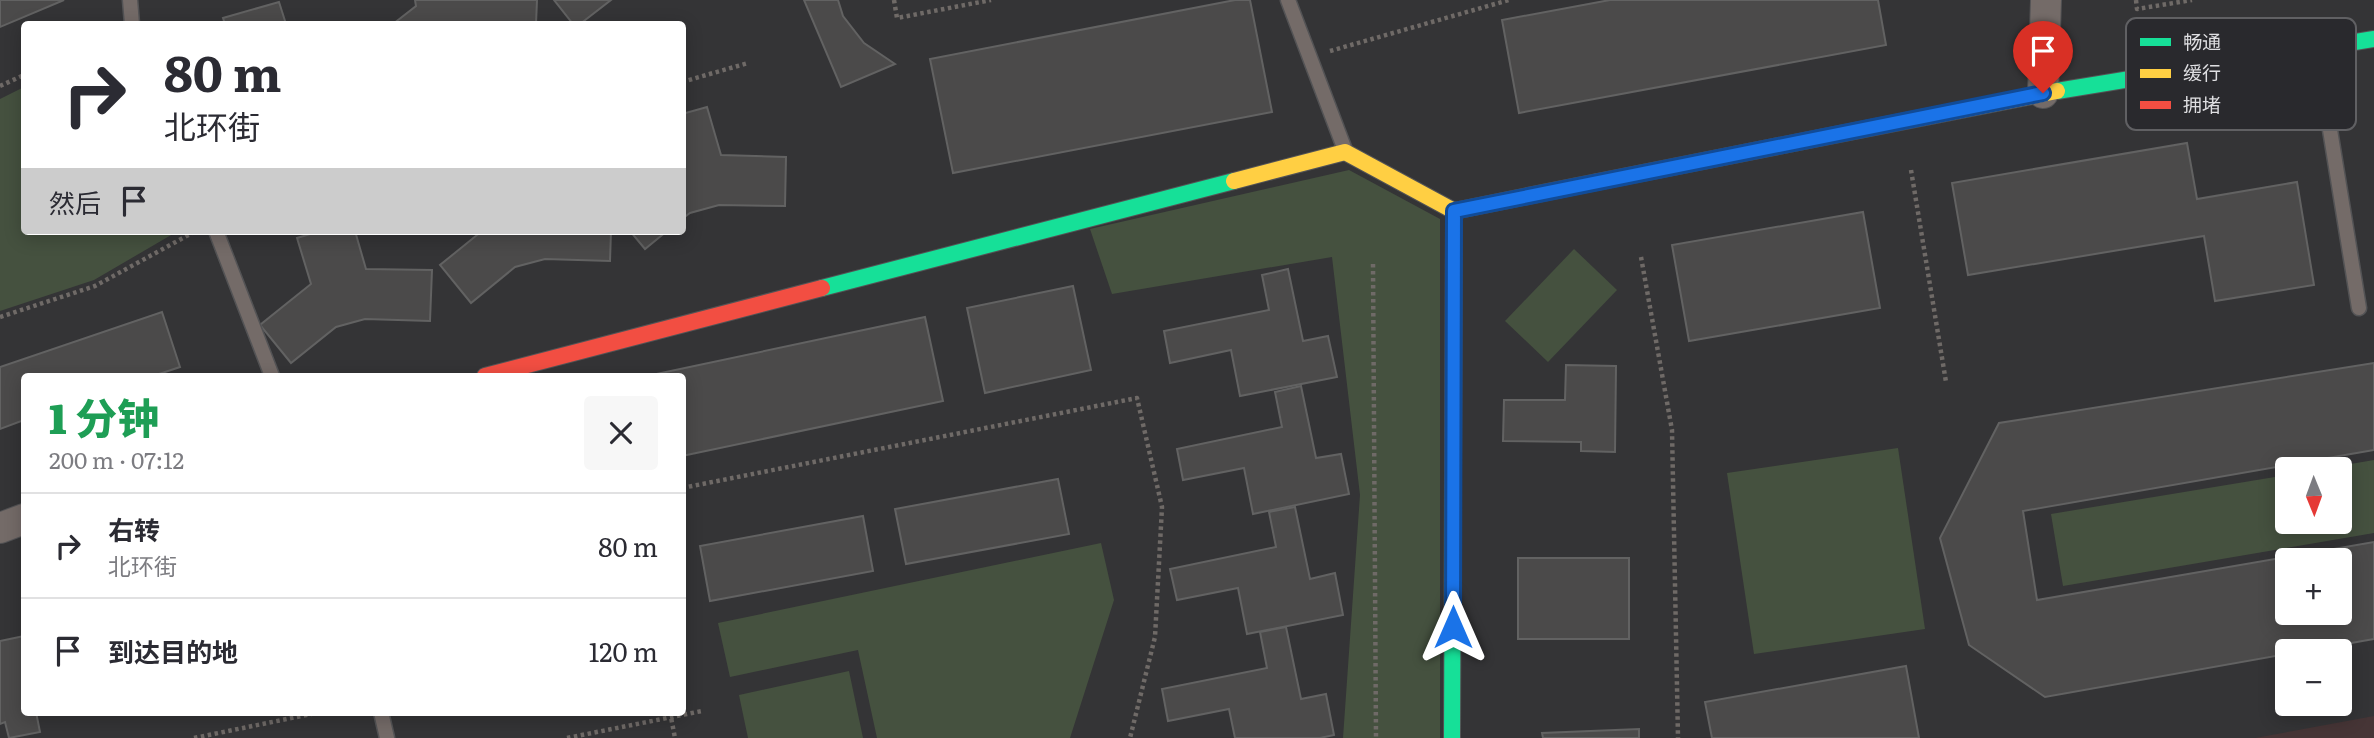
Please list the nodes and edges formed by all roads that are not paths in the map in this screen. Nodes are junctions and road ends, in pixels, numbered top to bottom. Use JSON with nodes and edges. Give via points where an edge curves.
{"nodes":[{"id":1,"x":130,"y":0,"type":"edge"},
{"id":2,"x":1288,"y":0,"type":"edge"},
{"id":3,"x":2046,"y":0,"type":"edge"},
{"id":4,"x":132,"y":21,"type":"edge"},
{"id":5,"x":2374,"y":39,"type":"edge"},
{"id":6,"x":2356,"y":42,"type":"edge"},
{"id":7,"x":2126,"y":79,"type":"edge"},
{"id":8,"x":2043,"y":93,"type":"junction"},
{"id":9,"x":2330,"y":130,"type":"edge"},
{"id":10,"x":1346,"y":152,"type":"junction"},
{"id":11,"x":1454,"y":211,"type":"junction"},
{"id":12,"x":218,"y":235,"type":"edge"},
{"id":13,"x":2359,"y":308,"type":"dead end"},
{"id":14,"x":271,"y":373,"type":"edge"},
{"id":15,"x":497,"y":373,"type":"edge"},
{"id":16,"x":21,"y":520,"type":"edge"},
{"id":17,"x":0,"y":528,"type":"edge"},
{"id":18,"x":382,"y":716,"type":"edge"},
{"id":19,"x":387,"y":738,"type":"edge"},
{"id":20,"x":1452,"y":738,"type":"edge"}],
"edges":[{"from":1,"to":4,"type":"lane"},
{"from":2,"to":10,"type":"lane"},
{"from":3,"to":8,"type":"street"},
{"from":5,"to":6,"type":"street"},
{"from":7,"to":8,"type":"street"},
{"from":8,"to":11,"type":"street"},
{"from":9,"to":13,"type":"lane"},
{"from":10,"to":11,"type":"street"},
{"from":10,"to":15,"type":"street"},
{"from":11,"to":20,"type":"street"},
{"from":12,"to":14,"type":"lane"},
{"from":16,"to":17,"type":"street"},
{"from":18,"to":19,"type":"lane"}]}
